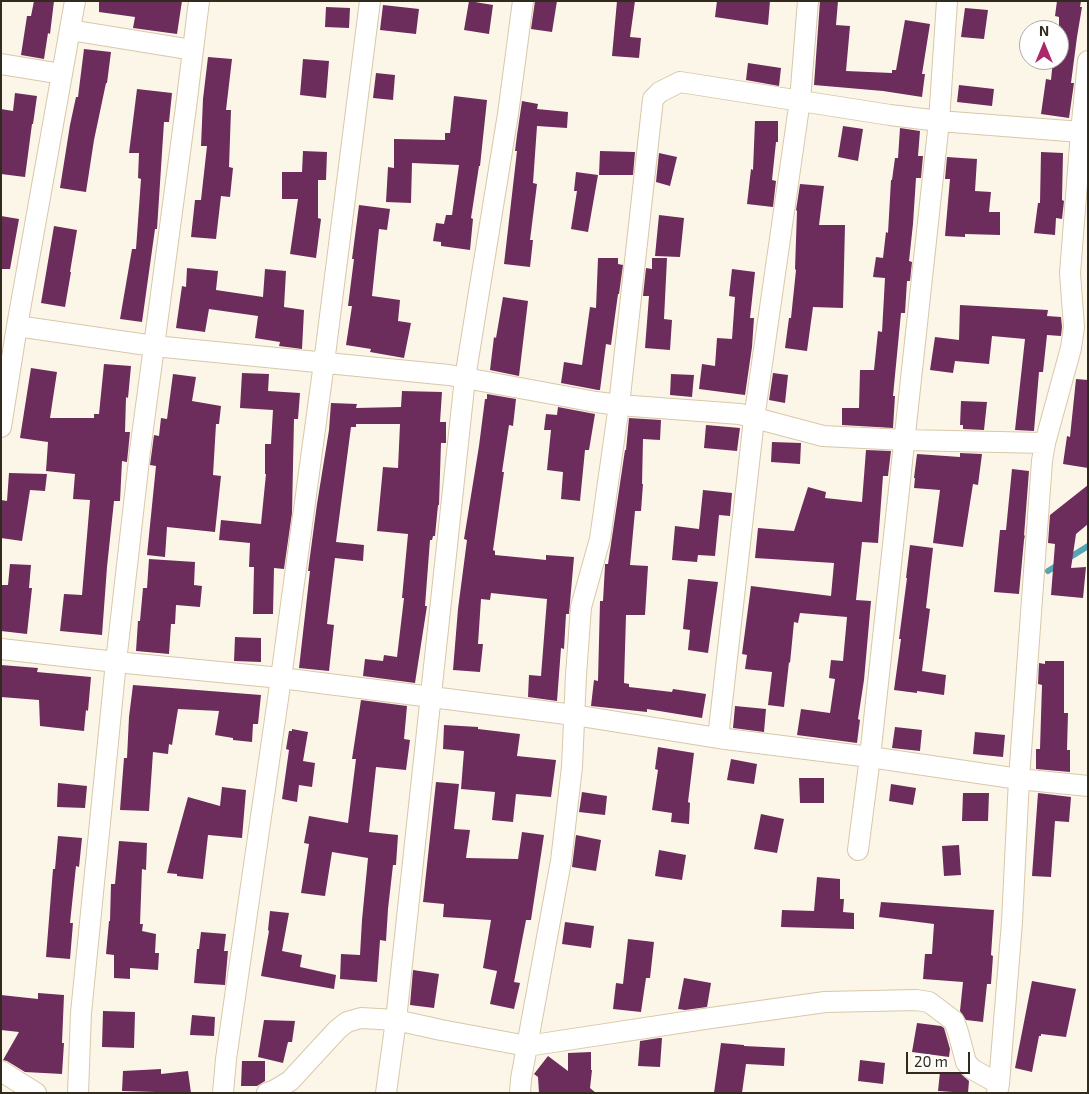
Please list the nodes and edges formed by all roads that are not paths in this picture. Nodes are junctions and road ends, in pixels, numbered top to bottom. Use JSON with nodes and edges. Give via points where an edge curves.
{"nodes":[{"id":1,"x":76,"y":1,"type":"edge"},
{"id":2,"x":199,"y":1,"type":"edge"},
{"id":3,"x":370,"y":1,"type":"edge"},
{"id":4,"x":524,"y":1,"type":"edge"},
{"id":5,"x":808,"y":1,"type":"edge"},
{"id":6,"x":947,"y":1,"type":"edge"},
{"id":7,"x":70,"y":30,"type":"junction"},
{"id":8,"x":193,"y":50,"type":"junction"},
{"id":9,"x":1088,"y":61,"type":"edge"},
{"id":10,"x":1,"y":64,"type":"edge"},
{"id":11,"x":62,"y":74,"type":"junction"},
{"id":12,"x":800,"y":100,"type":"junction"},
{"id":13,"x":939,"y":121,"type":"junction"},
{"id":14,"x":1081,"y":132,"type":"junction"},
{"id":15,"x":17,"y":326,"type":"junction"},
{"id":16,"x":1081,"y":326,"type":"edge"},
{"id":17,"x":154,"y":346,"type":"junction"},
{"id":18,"x":324,"y":363,"type":"junction"},
{"id":19,"x":465,"y":378,"type":"junction"},
{"id":20,"x":618,"y":405,"type":"junction"},
{"id":21,"x":754,"y":419,"type":"junction"},
{"id":22,"x":1,"y":427,"type":"edge"},
{"id":23,"x":904,"y":440,"type":"junction"},
{"id":24,"x":1045,"y":443,"type":"junction"},
{"id":25,"x":1,"y":649,"type":"edge"},
{"id":26,"x":116,"y":662,"type":"junction"},
{"id":27,"x":281,"y":678,"type":"junction"},
{"id":28,"x":430,"y":697,"type":"junction"},
{"id":29,"x":574,"y":716,"type":"junction"},
{"id":30,"x":718,"y":738,"type":"junction"},
{"id":31,"x":870,"y":757,"type":"junction"},
{"id":32,"x":1019,"y":778,"type":"junction"},
{"id":33,"x":1088,"y":786,"type":"edge"},
{"id":34,"x":858,"y":850,"type":"dead end"},
{"id":35,"x":396,"y":1020,"type":"junction"},
{"id":36,"x":527,"y":1046,"type":"junction"},
{"id":37,"x":1,"y":1071,"type":"edge"},
{"id":38,"x":998,"y":1088,"type":"edge"},
{"id":39,"x":36,"y":1093,"type":"edge"},
{"id":40,"x":78,"y":1093,"type":"edge"},
{"id":41,"x":223,"y":1093,"type":"edge"},
{"id":42,"x":267,"y":1093,"type":"edge"},
{"id":43,"x":386,"y":1093,"type":"edge"},
{"id":44,"x":520,"y":1093,"type":"edge"}],
"edges":[{"from":1,"to":7,"type":"street"},
{"from":2,"to":8,"type":"street"},
{"from":3,"to":18,"type":"street"},
{"from":4,"to":19,"type":"street"},
{"from":5,"to":12,"type":"street"},
{"from":6,"to":13,"type":"street"},
{"from":7,"to":8,"type":"street"},
{"from":7,"to":11,"type":"street"},
{"from":8,"to":17,"type":"street"},
{"from":9,"to":14,"type":"street"},
{"from":10,"to":11,"type":"street"},
{"from":11,"to":15,"type":"street"},
{"from":12,"to":13,"type":"street"},
{"from":12,"to":20,"type":"street","via":[[680,82],[653,99]]},
{"from":12,"to":21,"type":"street"},
{"from":13,"to":14,"type":"street"},
{"from":13,"to":23,"type":"street"},
{"from":14,"to":16,"type":"street","via":[[1070,273]]},
{"from":15,"to":17,"type":"street"},
{"from":15,"to":22,"type":"street"},
{"from":16,"to":24,"type":"street","via":[[1071,348]]},
{"from":17,"to":18,"type":"street"},
{"from":17,"to":26,"type":"street"},
{"from":18,"to":19,"type":"street"},
{"from":18,"to":27,"type":"street"},
{"from":19,"to":20,"type":"street"},
{"from":19,"to":28,"type":"street"},
{"from":20,"to":21,"type":"street","via":[[740,414]]},
{"from":20,"to":29,"type":"street","via":[[600,539],[581,607]]},
{"from":21,"to":23,"type":"street","via":[[823,436]]},
{"from":21,"to":30,"type":"street"},
{"from":23,"to":24,"type":"street"},
{"from":23,"to":31,"type":"street"},
{"from":24,"to":32,"type":"street"},
{"from":25,"to":26,"type":"street"},
{"from":26,"to":27,"type":"street"},
{"from":26,"to":40,"type":"street","via":[[81,1013]]},
{"from":27,"to":28,"type":"street"},
{"from":27,"to":41,"type":"street"},
{"from":28,"to":29,"type":"street"},
{"from":28,"to":35,"type":"street"},
{"from":29,"to":30,"type":"street"},
{"from":29,"to":36,"type":"street","via":[[572,767],[561,861]]},
{"from":30,"to":31,"type":"street"},
{"from":31,"to":32,"type":"street"},
{"from":31,"to":34,"type":"street"},
{"from":32,"to":33,"type":"street"},
{"from":32,"to":38,"type":"street","via":[[1012,922]]},
{"from":35,"to":36,"type":"street"},
{"from":35,"to":42,"type":"street","via":[[360,1018],[347,1022],[290,1081]]},
{"from":35,"to":43,"type":"street"},
{"from":36,"to":38,"type":"street","via":[[816,1003],[916,1000],[929,1002],[954,1021],[966,1062]]},
{"from":36,"to":44,"type":"street"},
{"from":37,"to":39,"type":"street"}]}
